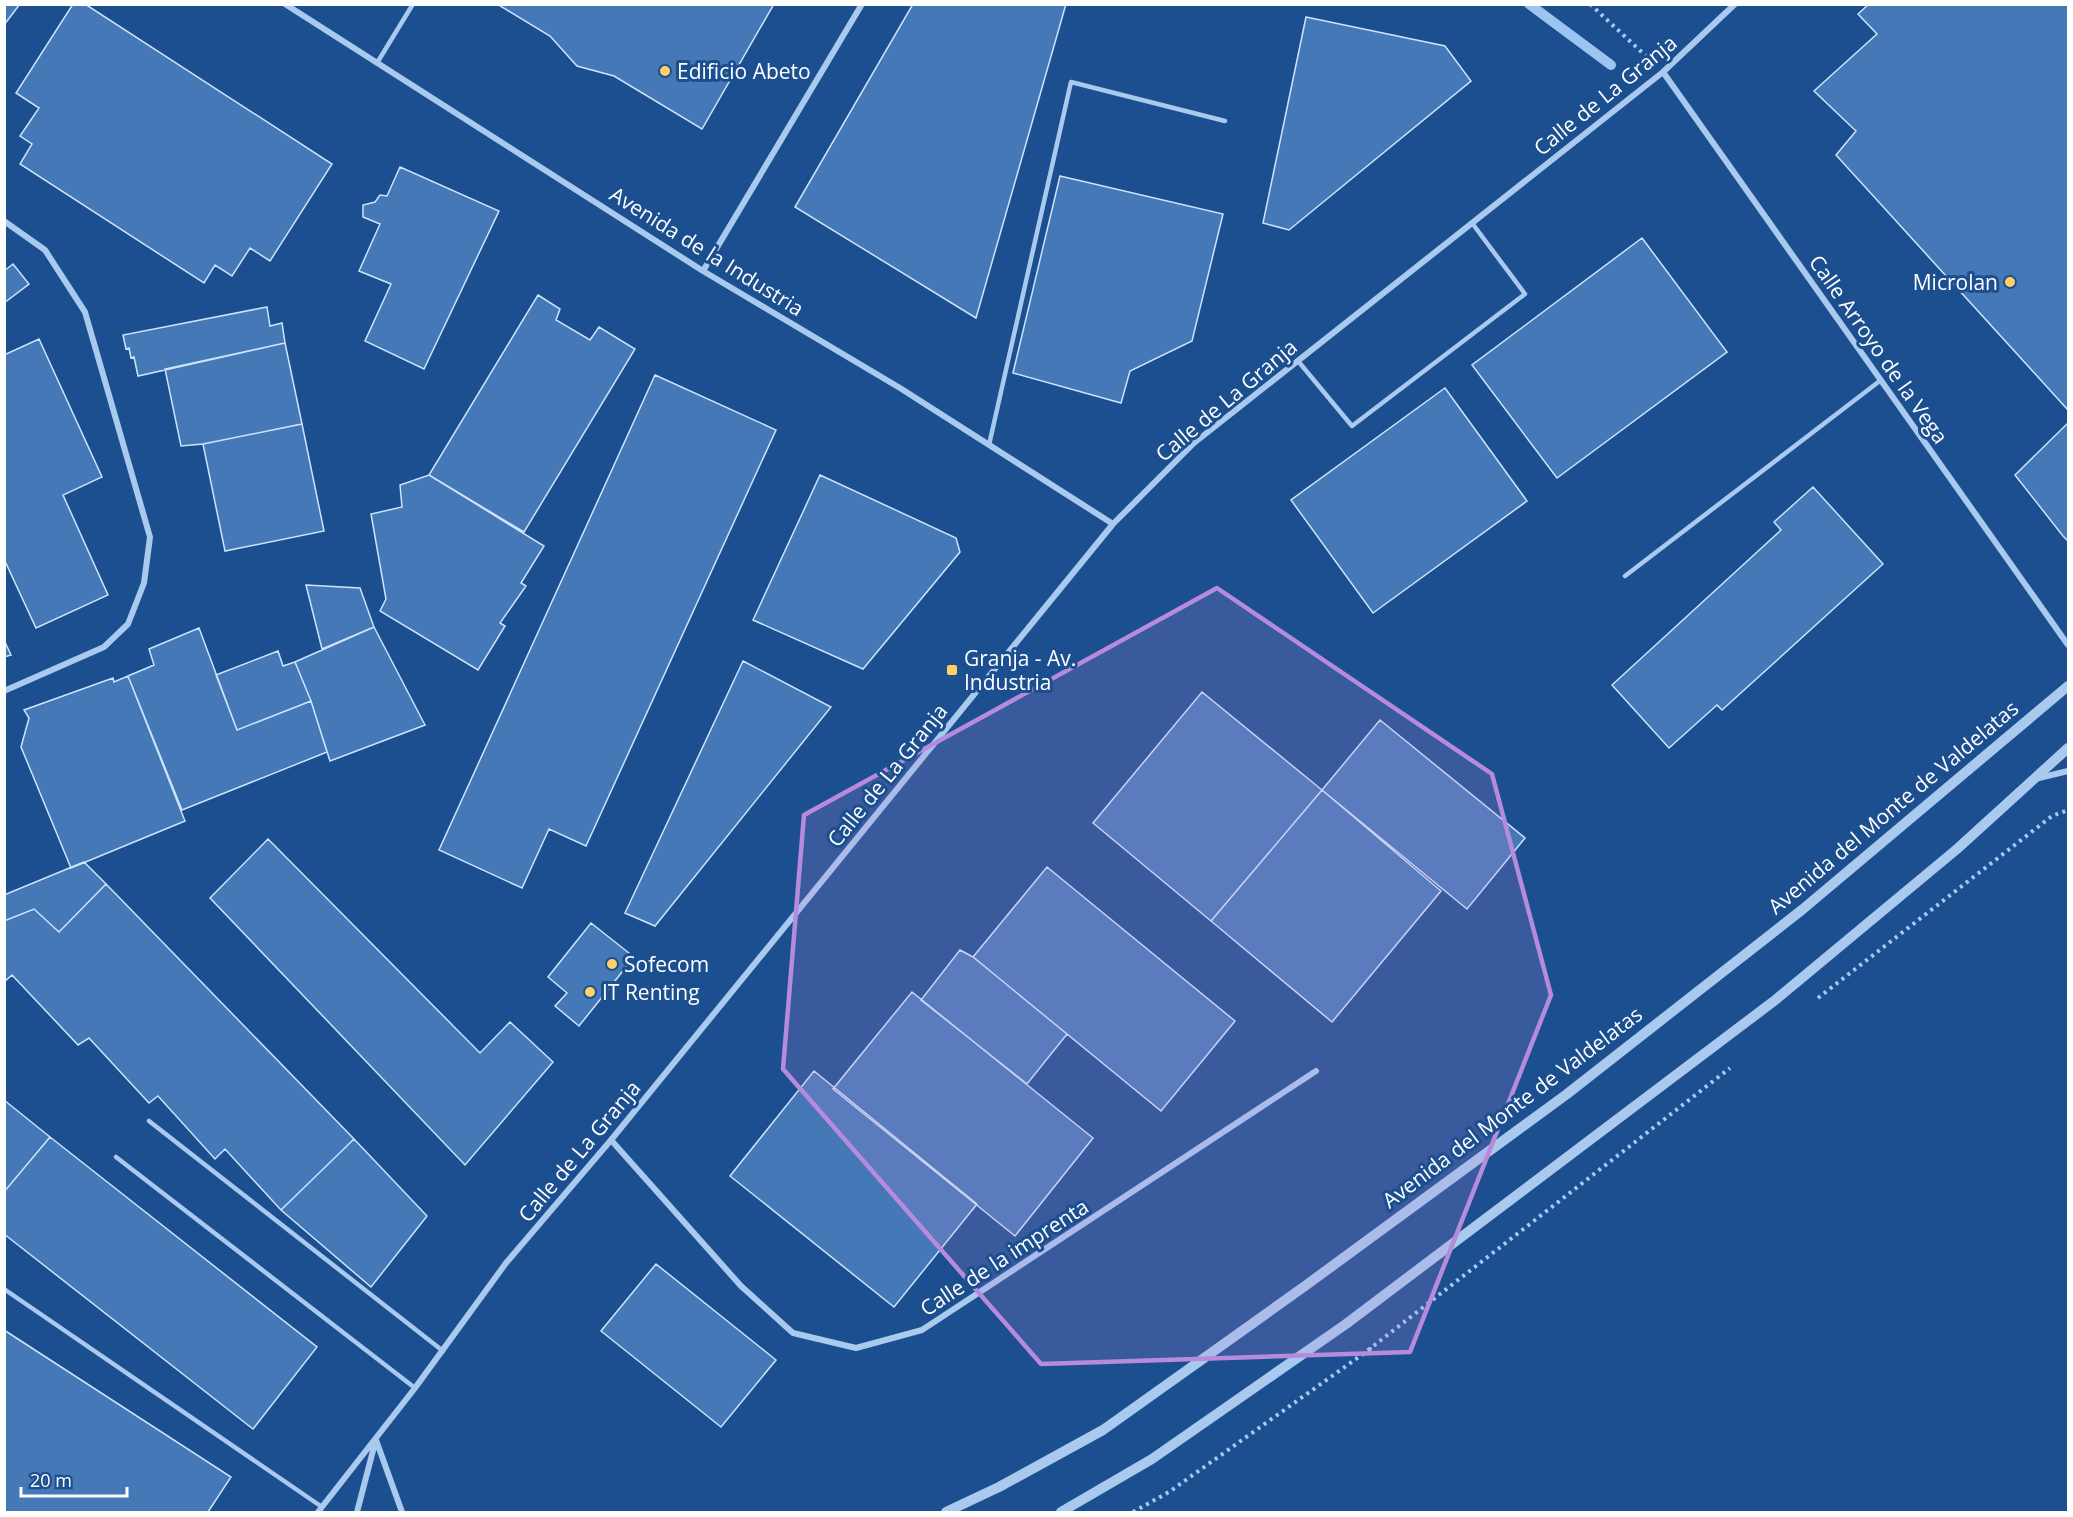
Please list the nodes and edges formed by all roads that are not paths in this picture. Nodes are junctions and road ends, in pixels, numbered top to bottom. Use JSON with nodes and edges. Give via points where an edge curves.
{"nodes":[{"id":1,"x":285,"y":4,"type":"edge"},
{"id":2,"x":413,"y":4,"type":"edge"},
{"id":3,"x":862,"y":4,"type":"edge"},
{"id":4,"x":1734,"y":4,"type":"edge"},
{"id":5,"x":377,"y":63,"type":"junction"},
{"id":6,"x":1663,"y":72,"type":"junction"},
{"id":7,"x":1225,"y":121,"type":"dead end"},
{"id":8,"x":4,"y":221,"type":"edge"},
{"id":9,"x":1472,"y":223,"type":"junction"},
{"id":10,"x":703,"y":271,"type":"junction"},
{"id":11,"x":1298,"y":361,"type":"junction"},
{"id":12,"x":1881,"y":380,"type":"junction"},
{"id":13,"x":989,"y":445,"type":"junction"},
{"id":14,"x":1113,"y":524,"type":"junction"},
{"id":15,"x":1625,"y":576,"type":"dead end"},
{"id":16,"x":2068,"y":645,"type":"edge"},
{"id":17,"x":2068,"y":686,"type":"edge"},
{"id":18,"x":4,"y":691,"type":"edge"},
{"id":19,"x":2068,"y":748,"type":"edge"},
{"id":20,"x":2068,"y":771,"type":"edge"},
{"id":21,"x":2035,"y":778,"type":"junction"},
{"id":22,"x":1316,"y":1071,"type":"dead end"},
{"id":23,"x":149,"y":1121,"type":"dead end"},
{"id":24,"x":611,"y":1140,"type":"junction"},
{"id":25,"x":116,"y":1157,"type":"dead end"},
{"id":26,"x":4,"y":1289,"type":"edge"},
{"id":27,"x":443,"y":1351,"type":"junction"},
{"id":28,"x":415,"y":1388,"type":"junction"},
{"id":29,"x":376,"y":1440,"type":"junction"},
{"id":30,"x":320,"y":1510,"type":"edge"},
{"id":31,"x":357,"y":1512,"type":"edge"},
{"id":32,"x":402,"y":1512,"type":"edge"},
{"id":33,"x":946,"y":1512,"type":"edge"},
{"id":34,"x":1061,"y":1512,"type":"edge"}],
"edges":[{"from":1,"to":5,"type":"street","name":"Avenida de la Industria"},
{"from":2,"to":5,"type":"lane"},
{"from":3,"to":10,"type":"street"},
{"from":4,"to":6,"type":"street","name":"Calle de La Granja"},
{"from":5,"to":10,"type":"street","name":"Avenida de la Industria"},
{"from":6,"to":9,"type":"street","name":"Calle de La Granja"},
{"from":6,"to":12,"type":"street","name":"Calle Arroyo de la Vega"},
{"from":7,"to":13,"type":"lane","via":[[1071,82]]},
{"from":8,"to":18,"type":"street","via":[[45,250],[85,312],[150,537],[144,583],[128,624],[104,647]]},
{"from":9,"to":11,"type":"street","name":"Calle de La Granja"},
{"from":9,"to":11,"type":"lane","via":[[1525,294],[1352,426]]},
{"from":10,"to":13,"type":"street","name":"Avenida de la Industria"},
{"from":11,"to":14,"type":"street","name":"Calle de La Granja","via":[[1194,443]]},
{"from":12,"to":15,"type":"lane"},
{"from":12,"to":16,"type":"street","name":"Calle Arroyo de la Vega"},
{"from":13,"to":14,"type":"street","name":"Avenida de la Industria"},
{"from":14,"to":24,"type":"street","name":"Calle de La Granja"},
{"from":17,"to":33,"type":"street","name":"Avenida del Monte de Valdelatas","via":[[1803,909],[1567,1094],[1103,1430]]},
{"from":19,"to":21,"type":"street"},
{"from":20,"to":21,"type":"street"},
{"from":21,"to":34,"type":"street","via":[[1957,849],[1774,1001],[1384,1296],[1152,1459]]},
{"from":22,"to":24,"type":"street","name":"Calle de la imprenta","via":[[922,1330],[856,1348],[793,1333],[741,1286]]},
{"from":23,"to":27,"type":"lane"},
{"from":24,"to":27,"type":"street","name":"Calle de La Granja","via":[[506,1263]]},
{"from":25,"to":28,"type":"lane"},
{"from":26,"to":30,"type":"lane"},
{"from":27,"to":28,"type":"street","name":"Calle de La Granja"},
{"from":28,"to":29,"type":"street","name":"Calle de La Granja"},
{"from":29,"to":30,"type":"street","name":"Calle de La Granja"},
{"from":29,"to":31,"type":"street"},
{"from":29,"to":32,"type":"street"}]}
